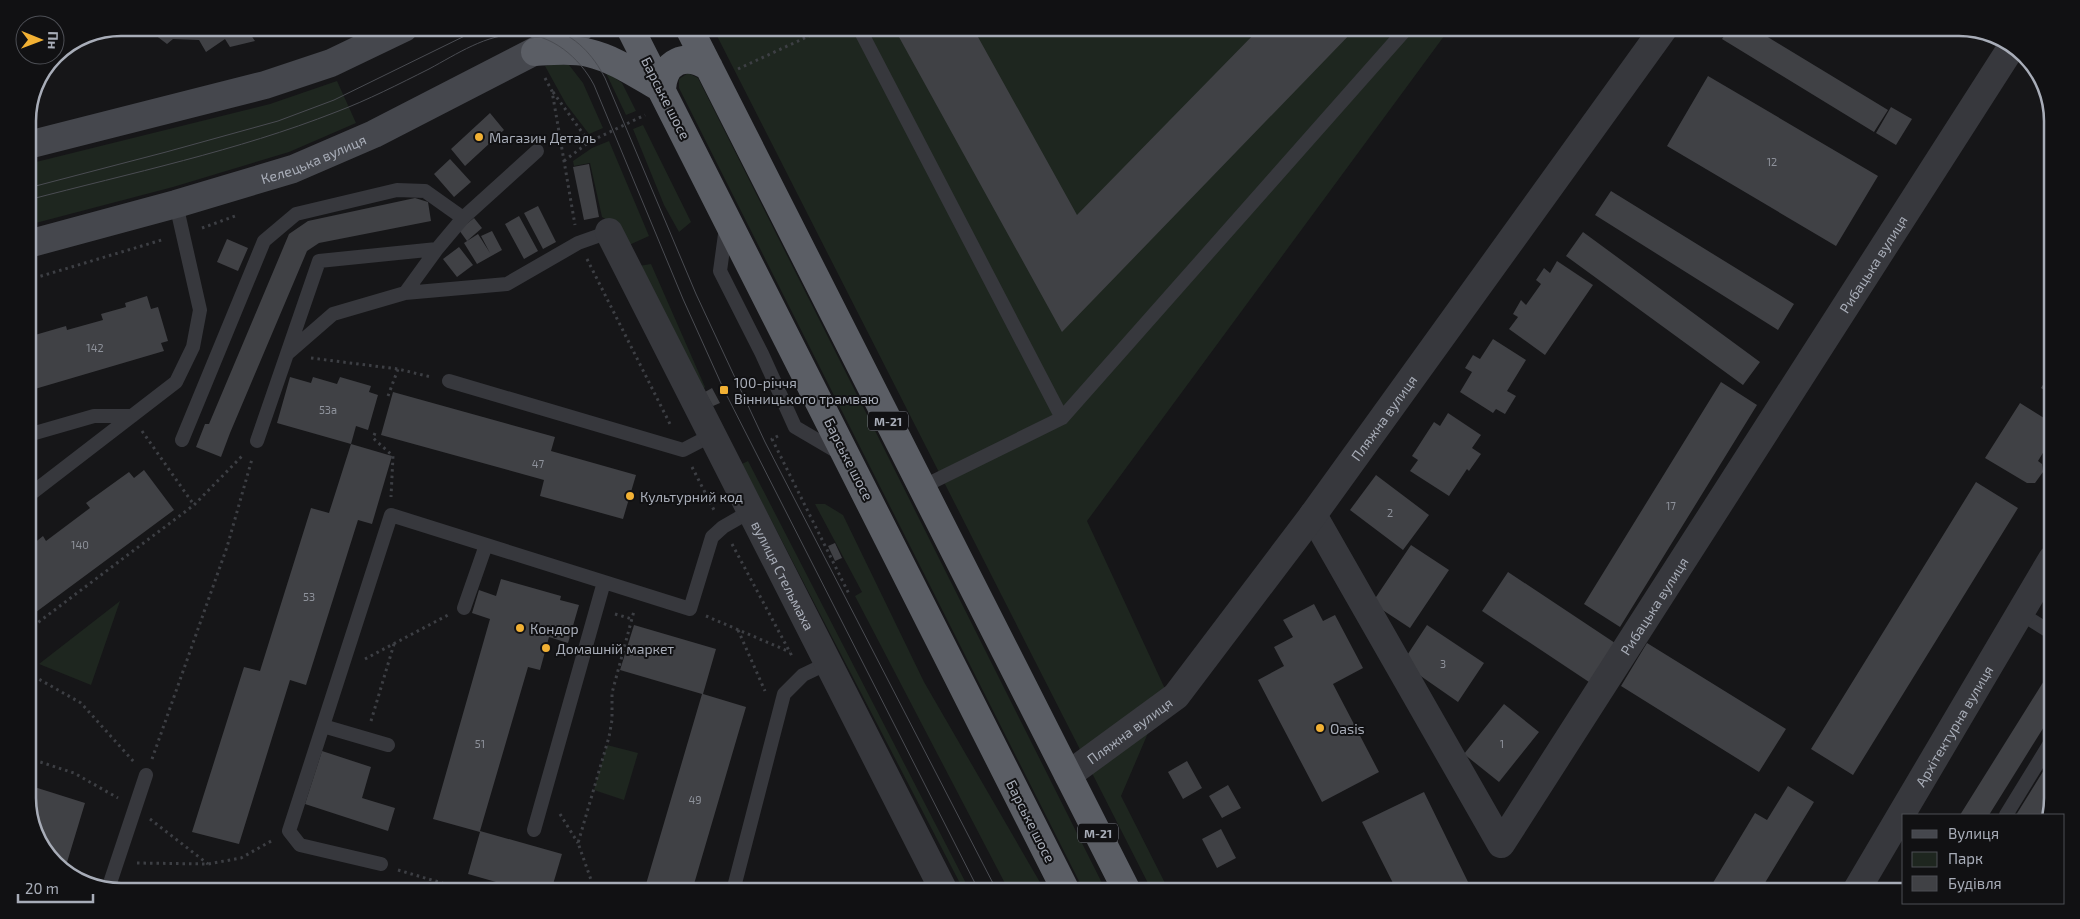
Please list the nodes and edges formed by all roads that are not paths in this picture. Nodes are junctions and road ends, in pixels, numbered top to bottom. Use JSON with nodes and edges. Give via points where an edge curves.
{"nodes":[{"id":1,"x":388,"y":36,"type":"edge"},
{"id":2,"x":564,"y":36,"type":"edge"},
{"id":3,"x":634,"y":36,"type":"edge"},
{"id":4,"x":692,"y":36,"type":"edge"},
{"id":5,"x":863,"y":36,"type":"edge"},
{"id":6,"x":1400,"y":36,"type":"edge"},
{"id":7,"x":1658,"y":36,"type":"edge"},
{"id":8,"x":535,"y":52,"type":"junction"},
{"id":9,"x":2008,"y":52,"type":"edge"},
{"id":10,"x":708,"y":67,"type":"junction"},
{"id":11,"x":662,"y":89,"type":"junction"},
{"id":12,"x":36,"y":143,"type":"edge"},
{"id":13,"x":537,"y":151,"type":"dead end"},
{"id":14,"x":176,"y":204,"type":"junction"},
{"id":15,"x":463,"y":218,"type":"junction"},
{"id":16,"x":609,"y":232,"type":"joint"},
{"id":17,"x":36,"y":242,"type":"edge"},
{"id":18,"x":437,"y":249,"type":"junction"},
{"id":19,"x":405,"y":292,"type":"junction"},
{"id":20,"x":286,"y":354,"type":"junction"},
{"id":21,"x":449,"y":381,"type":"road end"},
{"id":22,"x":132,"y":416,"type":"junction"},
{"id":23,"x":1062,"y":418,"type":"junction"},
{"id":24,"x":36,"y":433,"type":"edge"},
{"id":25,"x":712,"y":435,"type":"junction"},
{"id":26,"x":182,"y":440,"type":"dead end"},
{"id":27,"x":257,"y":442,"type":"road end"},
{"id":28,"x":922,"y":487,"type":"junction"},
{"id":29,"x":36,"y":490,"type":"edge"},
{"id":30,"x":751,"y":511,"type":"junction"},
{"id":31,"x":1312,"y":515,"type":"junction"},
{"id":32,"x":486,"y":545,"type":"junction"},
{"id":33,"x":2044,"y":572,"type":"edge"},
{"id":34,"x":604,"y":582,"type":"junction"},
{"id":35,"x":464,"y":608,"type":"road end"},
{"id":36,"x":2020,"y":613,"type":"junction"},
{"id":37,"x":2044,"y":628,"type":"edge"},
{"id":38,"x":828,"y":663,"type":"junction"},
{"id":39,"x":323,"y":726,"type":"junction"},
{"id":40,"x":388,"y":745,"type":"dead end"},
{"id":41,"x":2044,"y":753,"type":"edge"},
{"id":42,"x":1068,"y":775,"type":"junction"},
{"id":43,"x":146,"y":776,"type":"road end"},
{"id":44,"x":2007,"y":814,"type":"edge"},
{"id":45,"x":534,"y":830,"type":"dead end"},
{"id":46,"x":381,"y":864,"type":"road end"},
{"id":47,"x":110,"y":882,"type":"edge"},
{"id":48,"x":735,"y":883,"type":"edge"},
{"id":49,"x":939,"y":883,"type":"edge"},
{"id":50,"x":1062,"y":883,"type":"edge"},
{"id":51,"x":1122,"y":883,"type":"edge"},
{"id":52,"x":1861,"y":883,"type":"edge"}],
"edges":[{"from":1,"to":12,"type":"main road","via":[[331,62],[265,85]]},
{"from":2,"to":8,"type":"main road","name":"Келецька вулиця"},
{"from":3,"to":11,"type":"highway","name":"Барське шосе"},
{"from":4,"to":10,"type":"highway","number":"М-21"},
{"from":5,"to":23,"type":"lane"},
{"from":6,"to":23,"type":"lane"},
{"from":7,"to":31,"type":"street","name":"Пляжна вулиця"},
{"from":8,"to":11,"type":"highway","via":[[589,53],[615,63]]},
{"from":8,"to":14,"type":"main road","name":"Келецька вулиця","via":[[374,134],[293,169]]},
{"from":9,"to":31,"type":"street","name":"Рибацька вулиця","via":[[1501,844]]},
{"from":10,"to":11,"type":"highway","via":[[688,59],[678,62],[665,73]]},
{"from":10,"to":28,"type":"highway","number":"М-21"},
{"from":11,"to":50,"type":"highway","name":"Барське шосе"},
{"from":13,"to":15,"type":"lane"},
{"from":14,"to":17,"type":"main road","name":"Келецька вулиця"},
{"from":14,"to":22,"type":"lane","via":[[200,310],[195,338],[176,382]]},
{"from":15,"to":18,"type":"lane"},
{"from":15,"to":26,"type":"lane","via":[[425,191],[397,190],[296,214],[264,241]]},
{"from":16,"to":19,"type":"lane","via":[[578,243],[507,284]]},
{"from":16,"to":25,"type":"street","name":"вулиця Стельмаха"},
{"from":18,"to":19,"type":"lane"},
{"from":18,"to":20,"type":"lane","via":[[319,261]]},
{"from":19,"to":20,"type":"lane","via":[[333,314]]},
{"from":20,"to":27,"type":"lane"},
{"from":21,"to":25,"type":"lane","via":[[683,450]]},
{"from":22,"to":24,"type":"lane","via":[[94,416]]},
{"from":22,"to":29,"type":"lane"},
{"from":23,"to":28,"type":"lane"},
{"from":25,"to":30,"type":"street","name":"вулиця Стельмаха"},
{"from":28,"to":42,"type":"highway","number":"М-21"},
{"from":30,"to":34,"type":"lane","via":[[722,527],[712,537],[690,609]]},
{"from":30,"to":38,"type":"street","name":"вулиця Стельмаха"},
{"from":31,"to":42,"type":"street","name":"Пляжна вулиця","via":[[1176,696]]},
{"from":32,"to":34,"type":"lane"},
{"from":32,"to":35,"type":"lane"},
{"from":32,"to":39,"type":"lane","via":[[391,515]]},
{"from":33,"to":36,"type":"street","name":"Архітектурна вулиця"},
{"from":34,"to":45,"type":"lane"},
{"from":36,"to":37,"type":"lane"},
{"from":36,"to":52,"type":"street","name":"Архітектурна вулиця"},
{"from":38,"to":48,"type":"lane","via":[[803,675],[784,694]]},
{"from":38,"to":49,"type":"street","name":"вулиця Стельмаха"},
{"from":39,"to":40,"type":"lane"},
{"from":39,"to":46,"type":"lane","via":[[289,831],[300,844]]},
{"from":41,"to":44,"type":"lane"},
{"from":42,"to":51,"type":"highway","number":"М-21"},
{"from":43,"to":47,"type":"lane"}]}
